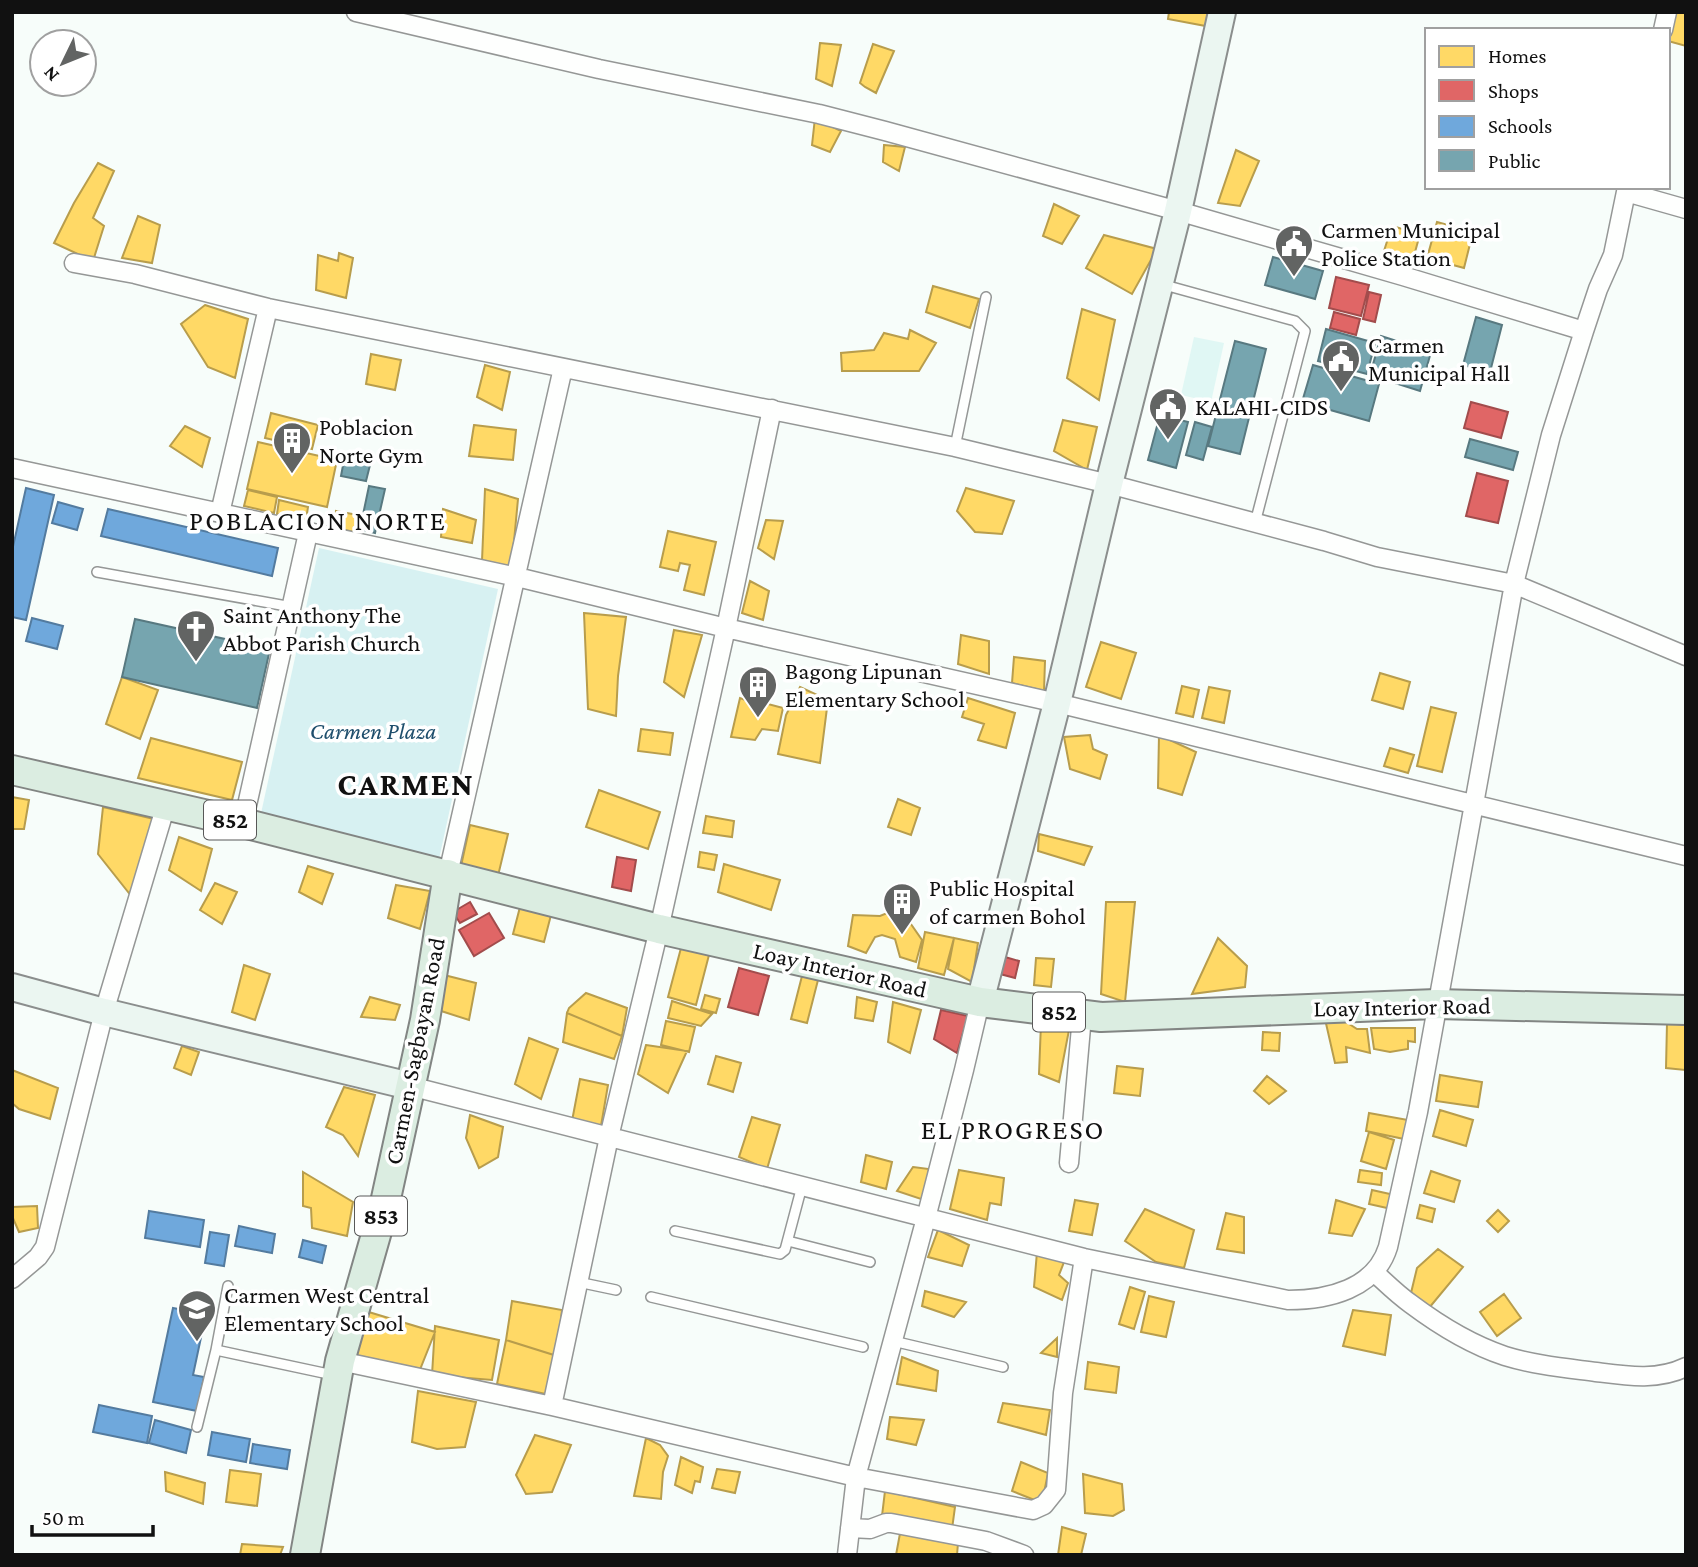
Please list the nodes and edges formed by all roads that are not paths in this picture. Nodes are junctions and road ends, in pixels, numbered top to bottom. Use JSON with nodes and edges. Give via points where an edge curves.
{"nodes":[{"id":1,"x":356,"y":12,"type":"edge"},
{"id":2,"x":1222,"y":12,"type":"edge"},
{"id":3,"x":1627,"y":190,"type":"edge"},
{"id":4,"x":1686,"y":209,"type":"edge"},
{"id":5,"x":1178,"y":211,"type":"junction"},
{"id":6,"x":74,"y":263,"type":"dead end"},
{"id":7,"x":1160,"y":283,"type":"junction"},
{"id":8,"x":986,"y":297,"type":"dead end"},
{"id":9,"x":268,"y":308,"type":"junction"},
{"id":10,"x":1584,"y":331,"type":"junction"},
{"id":11,"x":563,"y":368,"type":"junction"},
{"id":12,"x":772,"y":409,"type":"junction"},
{"id":13,"x":955,"y":447,"type":"junction"},
{"id":14,"x":13,"y":472,"type":"edge"},
{"id":15,"x":1109,"y":484,"type":"junction"},
{"id":16,"x":220,"y":513,"type":"junction"},
{"id":17,"x":1255,"y":523,"type":"junction"},
{"id":18,"x":308,"y":533,"type":"junction"},
{"id":19,"x":97,"y":572,"type":"dead end"},
{"id":20,"x":517,"y":578,"type":"junction"},
{"id":21,"x":1514,"y":584,"type":"junction"},
{"id":22,"x":292,"y":607,"type":"junction"},
{"id":23,"x":726,"y":628,"type":"junction"},
{"id":24,"x":1686,"y":656,"type":"edge"},
{"id":25,"x":1057,"y":703,"type":"junction"},
{"id":26,"x":12,"y":770,"type":"edge"},
{"id":27,"x":166,"y":805,"type":"junction"},
{"id":28,"x":1474,"y":805,"type":"junction"},
{"id":29,"x":243,"y":823,"type":"junction"},
{"id":30,"x":1686,"y":856,"type":"edge"},
{"id":31,"x":448,"y":874,"type":"junction"},
{"id":32,"x":659,"y":929,"type":"junction"},
{"id":33,"x":12,"y":987,"type":"edge"},
{"id":34,"x":980,"y":1002,"type":"junction"},
{"id":35,"x":1437,"y":1004,"type":"junction"},
{"id":36,"x":1686,"y":1010,"type":"edge"},
{"id":37,"x":104,"y":1012,"type":"junction"},
{"id":38,"x":1082,"y":1016,"type":"junction"},
{"id":39,"x":410,"y":1086,"type":"junction"},
{"id":40,"x":609,"y":1137,"type":"junction"},
{"id":41,"x":1069,"y":1163,"type":"dead end"},
{"id":42,"x":802,"y":1186,"type":"junction"},
{"id":43,"x":926,"y":1217,"type":"junction"},
{"id":44,"x":675,"y":1231,"type":"dead end"},
{"id":45,"x":788,"y":1241,"type":"junction"},
{"id":46,"x":1084,"y":1258,"type":"junction"},
{"id":47,"x":870,"y":1262,"type":"dead end"},
{"id":48,"x":1374,"y":1272,"type":"junction"},
{"id":49,"x":12,"y":1279,"type":"edge"},
{"id":50,"x":579,"y":1282,"type":"junction"},
{"id":51,"x":228,"y":1286,"type":"dead end"},
{"id":52,"x":616,"y":1290,"type":"dead end"},
{"id":53,"x":650,"y":1297,"type":"dead end"},
{"id":54,"x":893,"y":1340,"type":"junction"},
{"id":55,"x":863,"y":1347,"type":"dead end"},
{"id":56,"x":216,"y":1350,"type":"junction"},
{"id":57,"x":1003,"y":1367,"type":"dead end"},
{"id":58,"x":1686,"y":1367,"type":"edge"},
{"id":59,"x":339,"y":1369,"type":"junction"},
{"id":60,"x":552,"y":1406,"type":"junction"},
{"id":61,"x":197,"y":1427,"type":"dead end"},
{"id":62,"x":856,"y":1477,"type":"junction"},
{"id":63,"x":850,"y":1528,"type":"junction"},
{"id":64,"x":305,"y":1555,"type":"edge"},
{"id":65,"x":847,"y":1555,"type":"edge"},
{"id":66,"x":1024,"y":1555,"type":"edge"}],
"edges":[{"from":1,"to":5,"type":"street","via":[[819,114]]},
{"from":2,"to":5,"type":"street"},
{"from":3,"to":4,"type":"street"},
{"from":3,"to":10,"type":"street","via":[[1613,255]]},
{"from":5,"to":7,"type":"street"},
{"from":5,"to":10,"type":"street"},
{"from":6,"to":9,"type":"street"},
{"from":7,"to":15,"type":"street"},
{"from":7,"to":17,"type":"lane","via":[[1294,321],[1305,331]]},
{"from":8,"to":13,"type":"lane"},
{"from":9,"to":11,"type":"street"},
{"from":9,"to":16,"type":"street"},
{"from":10,"to":21,"type":"street","via":[[1551,435]]},
{"from":11,"to":12,"type":"street"},
{"from":11,"to":20,"type":"street"},
{"from":12,"to":13,"type":"street"},
{"from":12,"to":23,"type":"street"},
{"from":13,"to":15,"type":"street"},
{"from":14,"to":16,"type":"street"},
{"from":15,"to":17,"type":"street"},
{"from":15,"to":25,"type":"street"},
{"from":16,"to":18,"type":"street"},
{"from":17,"to":21,"type":"street","via":[[1377,557]]},
{"from":18,"to":20,"type":"street"},
{"from":18,"to":22,"type":"street"},
{"from":19,"to":22,"type":"lane"},
{"from":20,"to":23,"type":"street"},
{"from":20,"to":31,"type":"street"},
{"from":21,"to":24,"type":"street"},
{"from":21,"to":28,"type":"street"},
{"from":22,"to":29,"type":"street"},
{"from":23,"to":25,"type":"street"},
{"from":23,"to":32,"type":"street"},
{"from":25,"to":28,"type":"street"},
{"from":25,"to":34,"type":"street"},
{"from":26,"to":27,"type":"main road","name":"Loay Interior Road","number":"852"},
{"from":27,"to":29,"type":"main road","name":"Loay Interior Road","number":"852"},
{"from":27,"to":37,"type":"street"},
{"from":28,"to":30,"type":"street"},
{"from":28,"to":35,"type":"street"},
{"from":29,"to":31,"type":"main road","name":"Loay Interior Road","number":"852"},
{"from":31,"to":32,"type":"main road","name":"Loay Interior Road","number":"852"},
{"from":31,"to":39,"type":"main road","name":"Carmen-Sagbayan Road","number":"853"},
{"from":32,"to":34,"type":"main road","name":"Loay Interior Road","number":"852"},
{"from":32,"to":40,"type":"street"},
{"from":33,"to":37,"type":"street"},
{"from":34,"to":38,"type":"main road","name":"Loay Interior Road","number":"852"},
{"from":34,"to":43,"type":"street"},
{"from":35,"to":36,"type":"main road","name":"Loay Interior Road","number":"852"},
{"from":35,"to":38,"type":"main road","name":"Loay Interior Road","number":"852"},
{"from":35,"to":48,"type":"street","via":[[1388,1247]]},
{"from":37,"to":39,"type":"street"},
{"from":37,"to":49,"type":"street","via":[[45,1247]]},
{"from":38,"to":41,"type":"street"},
{"from":39,"to":40,"type":"street"},
{"from":39,"to":59,"type":"main road","name":"Carmen-Sagbayan Road","number":"853","via":[[385,1203]]},
{"from":40,"to":42,"type":"street"},
{"from":40,"to":50,"type":"street"},
{"from":42,"to":43,"type":"street"},
{"from":42,"to":45,"type":"lane"},
{"from":43,"to":46,"type":"street"},
{"from":43,"to":54,"type":"street"},
{"from":44,"to":45,"type":"lane","via":[[780,1254]]},
{"from":45,"to":47,"type":"lane"},
{"from":46,"to":48,"type":"street","via":[[1287,1300],[1334,1294]]},
{"from":46,"to":62,"type":"street","via":[[1064,1385],[1056,1490],[1044,1505],[1033,1510]]},
{"from":48,"to":58,"type":"street","via":[[1434,1320],[1507,1356],[1636,1377]]},
{"from":50,"to":52,"type":"lane"},
{"from":50,"to":60,"type":"street"},
{"from":51,"to":56,"type":"lane"},
{"from":53,"to":55,"type":"lane"},
{"from":54,"to":57,"type":"lane"},
{"from":54,"to":62,"type":"street"},
{"from":56,"to":59,"type":"lane"},
{"from":56,"to":61,"type":"lane"},
{"from":59,"to":60,"type":"street"},
{"from":59,"to":64,"type":"main road","name":"Carmen-Sagbayan Road","number":"853"},
{"from":60,"to":62,"type":"street"},
{"from":62,"to":63,"type":"street"},
{"from":63,"to":65,"type":"street"},
{"from":63,"to":66,"type":"street","via":[[891,1523],[986,1541]]}]}
